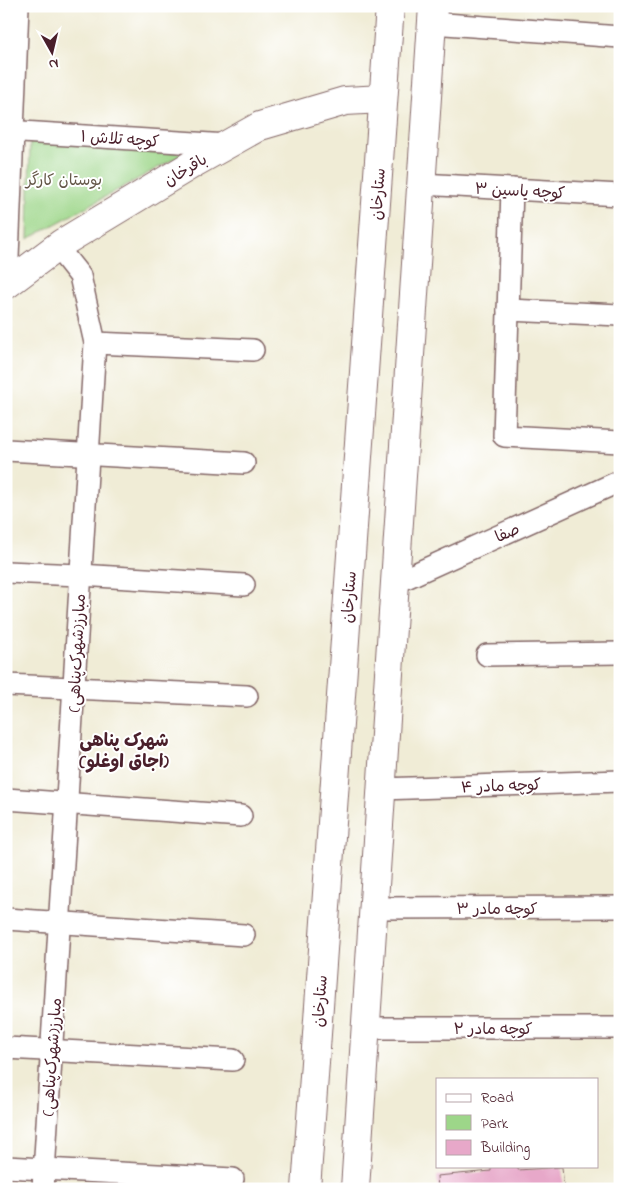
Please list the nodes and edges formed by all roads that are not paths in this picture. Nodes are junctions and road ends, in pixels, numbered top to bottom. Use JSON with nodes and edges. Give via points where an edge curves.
{"nodes":[{"id":1,"x":18,"y":6,"type":"edge"},
{"id":2,"x":390,"y":6,"type":"edge"},
{"id":3,"x":432,"y":15,"type":"edge"},
{"id":4,"x":620,"y":37,"type":"edge"},
{"id":5,"x":384,"y":99,"type":"junction"},
{"id":6,"x":10,"y":131,"type":"edge"},
{"id":7,"x":227,"y":145,"type":"junction"},
{"id":8,"x":421,"y":184,"type":"junction"},
{"id":9,"x":512,"y":189,"type":"junction"},
{"id":10,"x":620,"y":195,"type":"edge"},
{"id":11,"x":56,"y":247,"type":"junction"},
{"id":12,"x":7,"y":284,"type":"edge"},
{"id":13,"x":508,"y":310,"type":"junction"},
{"id":14,"x":620,"y":315,"type":"edge"},
{"id":15,"x":95,"y":343,"type":"junction"},
{"id":16,"x":253,"y":350,"type":"dead end"},
{"id":17,"x":620,"y":442,"type":"edge"},
{"id":18,"x":6,"y":450,"type":"edge"},
{"id":19,"x":88,"y":454,"type":"junction"},
{"id":20,"x":244,"y":464,"type":"dead end"},
{"id":21,"x":620,"y":481,"type":"edge"},
{"id":22,"x":6,"y":572,"type":"edge"},
{"id":23,"x":80,"y":575,"type":"junction"},
{"id":24,"x":395,"y":583,"type":"junction"},
{"id":25,"x":244,"y":585,"type":"dead end"},
{"id":26,"x":620,"y":653,"type":"edge"},
{"id":27,"x":487,"y":655,"type":"dead end"},
{"id":28,"x":6,"y":684,"type":"edge"},
{"id":29,"x":74,"y":688,"type":"junction"},
{"id":30,"x":247,"y":696,"type":"dead end"},
{"id":31,"x":620,"y":781,"type":"edge"},
{"id":32,"x":381,"y":789,"type":"junction"},
{"id":33,"x":6,"y":799,"type":"edge"},
{"id":34,"x":66,"y":804,"type":"junction"},
{"id":35,"x":241,"y":816,"type":"dead end"},
{"id":36,"x":373,"y":908,"type":"junction"},
{"id":37,"x":620,"y":908,"type":"edge"},
{"id":38,"x":6,"y":919,"type":"edge"},
{"id":39,"x":59,"y":923,"type":"junction"},
{"id":40,"x":244,"y":935,"type":"dead end"},
{"id":41,"x":366,"y":1028,"type":"junction"},
{"id":42,"x":620,"y":1028,"type":"edge"},
{"id":43,"x":6,"y":1048,"type":"edge"},
{"id":44,"x":51,"y":1050,"type":"junction"},
{"id":45,"x":233,"y":1060,"type":"dead end"},
{"id":46,"x":6,"y":1167,"type":"edge"},
{"id":47,"x":43,"y":1179,"type":"edge"},
{"id":48,"x":233,"y":1180,"type":"dead end"},
{"id":49,"x":306,"y":1189,"type":"edge"},
{"id":50,"x":355,"y":1189,"type":"edge"}],
"edges":[{"from":1,"to":6,"type":"street"},
{"from":2,"to":5,"type":"main road","name":"ستارخان"},
{"from":3,"to":4,"type":"street"},
{"from":3,"to":8,"type":"main road"},
{"from":5,"to":7,"type":"main road","name":"باقرخان","via":[[345,101],[260,126]]},
{"from":5,"to":49,"type":"main road","name":"ستارخان"},
{"from":6,"to":7,"type":"street","name":"کوچه تلاش ۱"},
{"from":6,"to":12,"type":"street"},
{"from":7,"to":11,"type":"main road","name":"باقرخان"},
{"from":8,"to":9,"type":"street","name":"کوچه یاسین ۳"},
{"from":8,"to":24,"type":"main road"},
{"from":9,"to":10,"type":"street","name":"کوچه یاسین ۳"},
{"from":9,"to":13,"type":"street"},
{"from":11,"to":12,"type":"main road","name":"باقرخان"},
{"from":11,"to":15,"type":"street","name":"مبارز(شهرک‌پناهی)","via":[[80,276]]},
{"from":13,"to":14,"type":"street"},
{"from":13,"to":17,"type":"street","via":[[504,436]]},
{"from":15,"to":16,"type":"street"},
{"from":15,"to":19,"type":"street","name":"مبارز(شهرک‌پناهی)"},
{"from":18,"to":19,"type":"street"},
{"from":19,"to":20,"type":"street"},
{"from":19,"to":23,"type":"street","name":"مبارز(شهرک‌پناهی)"},
{"from":21,"to":24,"type":"street","name":"صفا"},
{"from":22,"to":23,"type":"street"},
{"from":23,"to":25,"type":"street"},
{"from":23,"to":29,"type":"street","name":"مبارز(شهرک‌پناهی)"},
{"from":24,"to":32,"type":"main road"},
{"from":26,"to":27,"type":"street"},
{"from":28,"to":29,"type":"street"},
{"from":29,"to":30,"type":"street"},
{"from":29,"to":34,"type":"street","name":"مبارز(شهرک‌پناهی)"},
{"from":31,"to":32,"type":"street","name":"کوچه مادر ۴"},
{"from":32,"to":36,"type":"main road"},
{"from":33,"to":34,"type":"street"},
{"from":34,"to":35,"type":"street"},
{"from":34,"to":39,"type":"street","name":"مبارز(شهرک‌پناهی)"},
{"from":36,"to":37,"type":"street","name":"کوچه مادر ۳"},
{"from":36,"to":41,"type":"main road"},
{"from":38,"to":39,"type":"street"},
{"from":39,"to":40,"type":"street"},
{"from":39,"to":44,"type":"street","name":"مبارز(شهرک‌پناهی)"},
{"from":41,"to":42,"type":"street","name":"کوچه مادر ۲"},
{"from":41,"to":50,"type":"main road"},
{"from":43,"to":44,"type":"street"},
{"from":44,"to":45,"type":"street"},
{"from":44,"to":47,"type":"street","name":"مبارز(شهرک‌پناهی)"},
{"from":46,"to":47,"type":"street"},
{"from":47,"to":48,"type":"street"}]}
